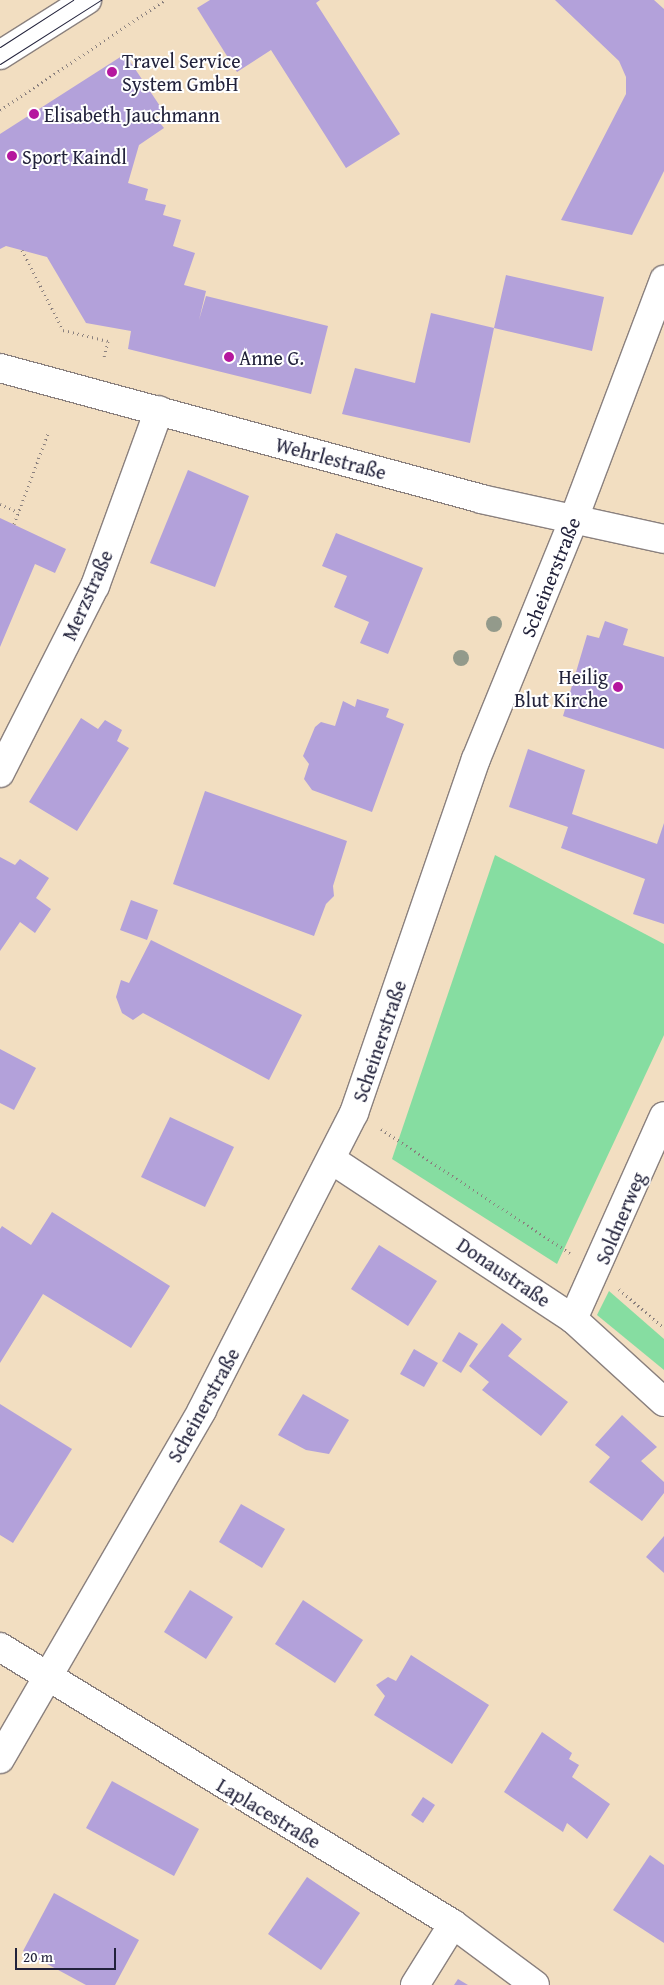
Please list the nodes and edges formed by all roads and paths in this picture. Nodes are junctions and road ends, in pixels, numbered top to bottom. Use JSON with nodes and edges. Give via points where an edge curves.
{"nodes":[{"id":1,"x":87,"y":0,"type":"edge"},
{"id":2,"x":165,"y":0,"type":"edge"},
{"id":3,"x":0,"y":55,"type":"edge"},
{"id":4,"x":0,"y":110,"type":"edge"},
{"id":5,"x":22,"y":250,"type":"dead end"},
{"id":6,"x":664,"y":280,"type":"edge"},
{"id":7,"x":104,"y":357,"type":"dead end"},
{"id":8,"x":0,"y":368,"type":"edge"},
{"id":9,"x":159,"y":410,"type":"junction"},
{"id":10,"x":49,"y":431,"type":"dead end"},
{"id":11,"x":0,"y":504,"type":"edge"},
{"id":12,"x":18,"y":512,"type":"junction"},
{"id":13,"x":573,"y":521,"type":"junction"},
{"id":14,"x":14,"y":524,"type":"dead end"},
{"id":15,"x":664,"y":539,"type":"edge"},
{"id":16,"x":0,"y":773,"type":"edge"},
{"id":17,"x":354,"y":1113,"type":"junction"},
{"id":18,"x":664,"y":1116,"type":"edge"},
{"id":19,"x":332,"y":1160,"type":"junction"},
{"id":20,"x":598,"y":1271,"type":"junction"},
{"id":21,"x":573,"y":1319,"type":"junction"},
{"id":22,"x":664,"y":1328,"type":"edge"},
{"id":23,"x":664,"y":1402,"type":"edge"},
{"id":24,"x":0,"y":1647,"type":"edge"},
{"id":25,"x":47,"y":1680,"type":"junction"},
{"id":26,"x":0,"y":1759,"type":"edge"},
{"id":27,"x":453,"y":1924,"type":"junction"},
{"id":28,"x":415,"y":1985,"type":"edge"},
{"id":29,"x":535,"y":1985,"type":"edge"}],
"edges":[{"from":1,"to":3,"type":"street"},
{"from":2,"to":4,"type":"path"},
{"from":5,"to":7,"type":"path","via":[[63,330],[108,341]]},
{"from":6,"to":13,"type":"street","name":"Scheinerstraße"},
{"from":8,"to":9,"type":"street","name":"Wehrlestraße"},
{"from":9,"to":13,"type":"street","name":"Wehrlestraße"},
{"from":9,"to":16,"type":"street","name":"Merzstraße","via":[[95,586]]},
{"from":10,"to":12,"type":"path"},
{"from":11,"to":12,"type":"path"},
{"from":12,"to":14,"type":"path"},
{"from":13,"to":15,"type":"street","name":"Wehrlestraße"},
{"from":13,"to":17,"type":"street","name":"Scheinerstraße","via":[[476,759]]},
{"from":17,"to":19,"type":"street","name":"Scheinerstraße"},
{"from":17,"to":20,"type":"path"},
{"from":18,"to":20,"type":"street","name":"Soldnerweg"},
{"from":19,"to":21,"type":"street","name":"Donaustraße"},
{"from":19,"to":25,"type":"street","name":"Scheinerstraße","via":[[202,1410]]},
{"from":20,"to":21,"type":"street","name":"Soldnerweg"},
{"from":20,"to":22,"type":"path"},
{"from":21,"to":23,"type":"street","name":"Donaustraße"},
{"from":24,"to":25,"type":"street","name":"Laplacestraße"},
{"from":25,"to":26,"type":"street","name":"Scheinerstraße"},
{"from":25,"to":27,"type":"street","name":"Laplacestraße"},
{"from":27,"to":28,"type":"street"},
{"from":27,"to":29,"type":"street","name":"Laplacestraße"}]}
